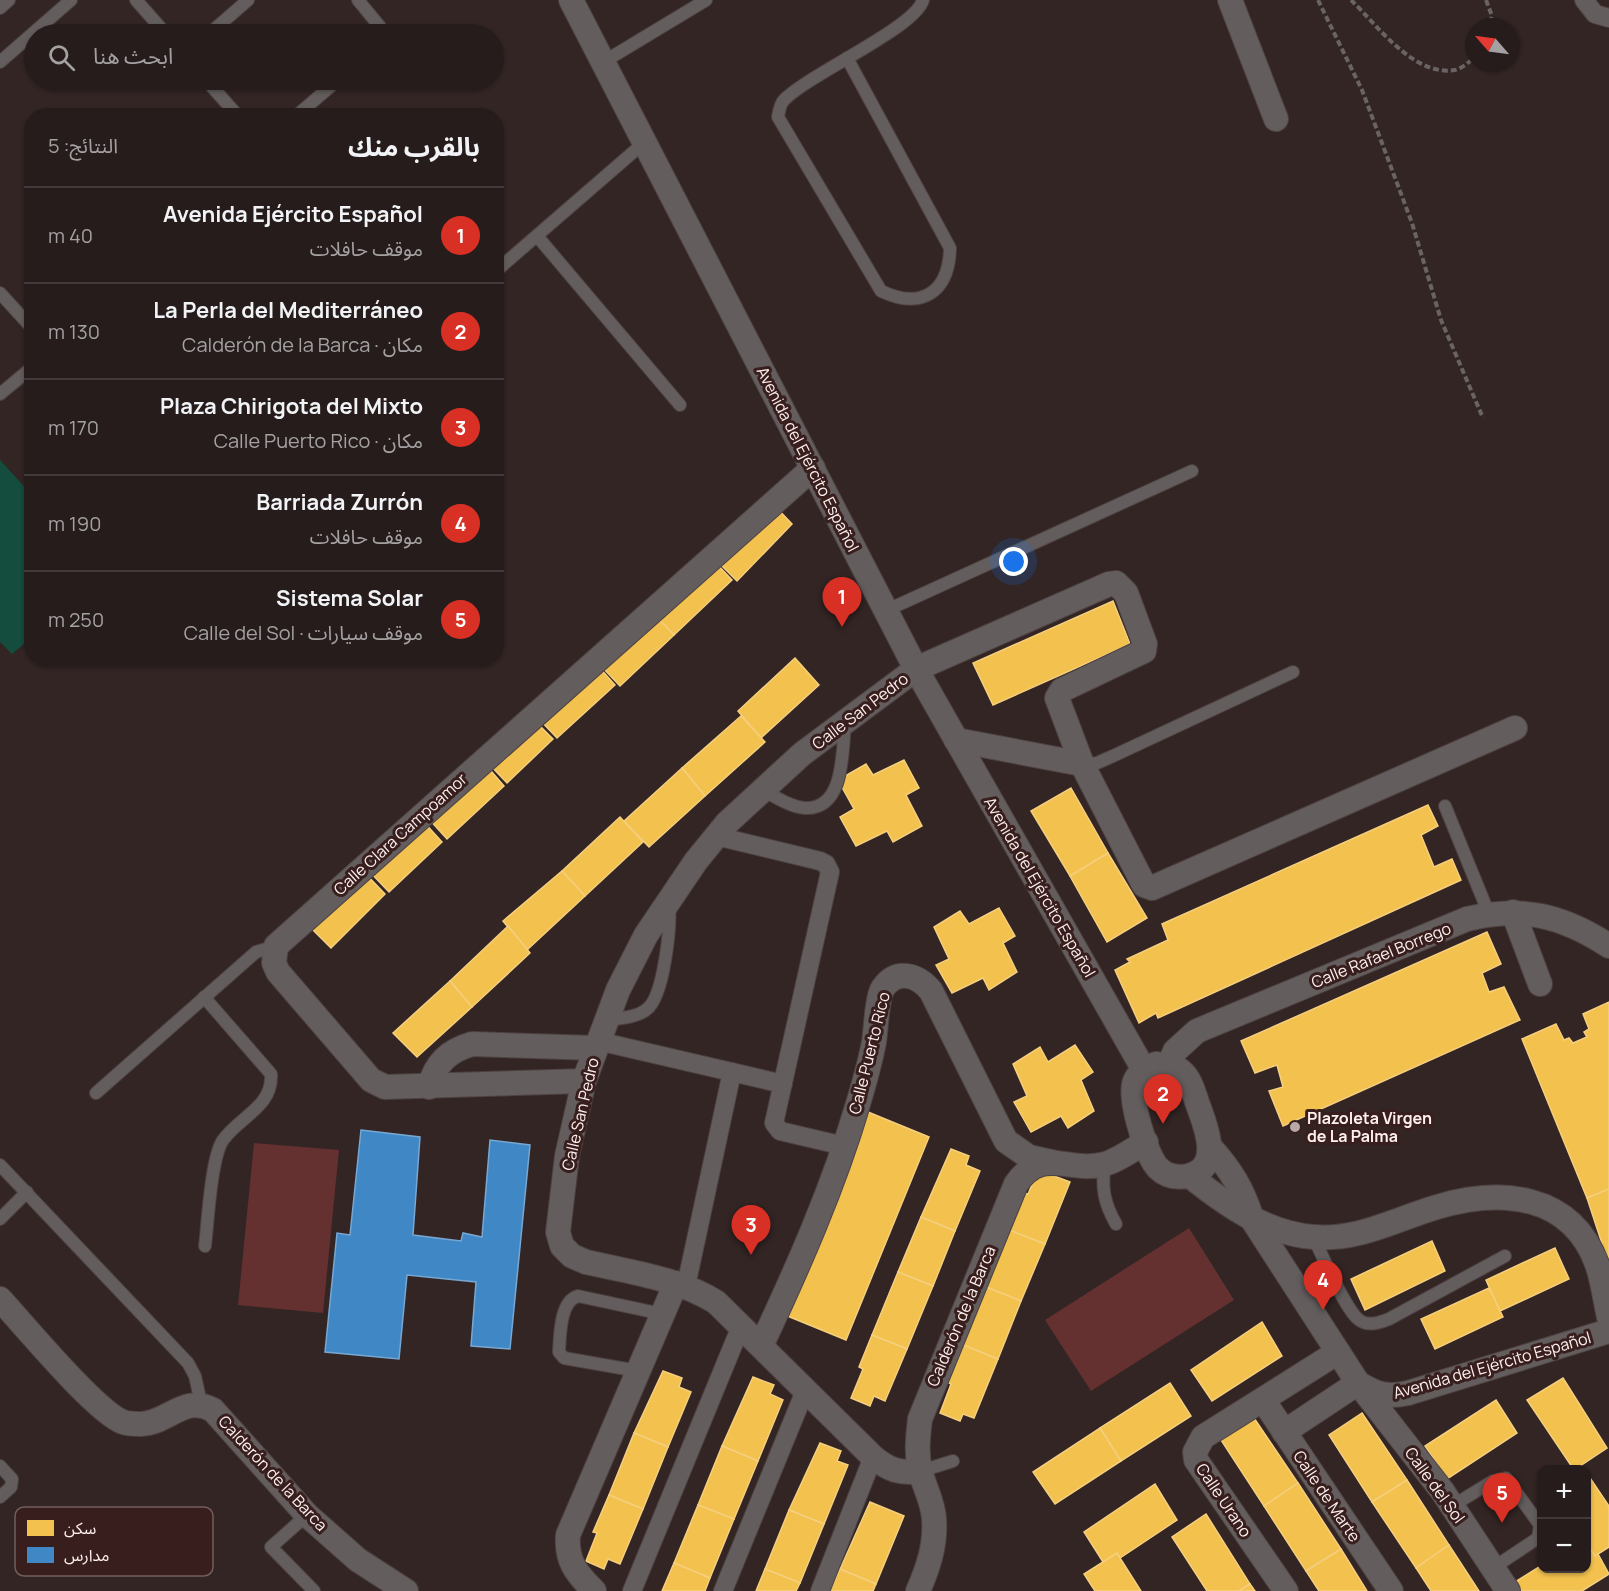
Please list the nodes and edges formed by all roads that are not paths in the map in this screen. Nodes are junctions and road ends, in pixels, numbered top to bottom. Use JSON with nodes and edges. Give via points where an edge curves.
{"nodes":[{"id":1,"x":9,"y":0,"type":"edge"},
{"id":2,"x":71,"y":0,"type":"edge"},
{"id":3,"x":136,"y":0,"type":"edge"},
{"id":4,"x":248,"y":0,"type":"edge"},
{"id":5,"x":358,"y":0,"type":"edge"},
{"id":6,"x":572,"y":0,"type":"edge"},
{"id":7,"x":706,"y":0,"type":"edge"},
{"id":8,"x":923,"y":0,"type":"edge"},
{"id":9,"x":1230,"y":0,"type":"edge"},
{"id":10,"x":1584,"y":0,"type":"edge"},
{"id":11,"x":0,"y":8,"type":"edge"},
{"id":12,"x":1609,"y":18,"type":"edge"},
{"id":13,"x":44,"y":24,"type":"edge"},
{"id":14,"x":157,"y":24,"type":"edge"},
{"id":15,"x":220,"y":24,"type":"edge"},
{"id":16,"x":378,"y":24,"type":"edge"},
{"id":17,"x":24,"y":41,"type":"edge"},
{"id":18,"x":847,"y":58,"type":"junction"},
{"id":19,"x":0,"y":62,"type":"edge"},
{"id":20,"x":605,"y":62,"type":"junction"},
{"id":21,"x":215,"y":90,"type":"edge"},
{"id":22,"x":326,"y":90,"type":"edge"},
{"id":23,"x":231,"y":108,"type":"edge"},
{"id":24,"x":305,"y":108,"type":"edge"},
{"id":25,"x":1276,"y":119,"type":"dead end"},
{"id":26,"x":646,"y":141,"type":"junction"},
{"id":27,"x":537,"y":236,"type":"junction"},
{"id":28,"x":504,"y":264,"type":"edge"},
{"id":29,"x":0,"y":293,"type":"edge"},
{"id":30,"x":24,"y":319,"type":"edge"},
{"id":31,"x":24,"y":374,"type":"edge"},
{"id":32,"x":0,"y":394,"type":"edge"},
{"id":33,"x":680,"y":405,"type":"dead end"},
{"id":34,"x":813,"y":468,"type":"junction"},
{"id":35,"x":1192,"y":471,"type":"dead end"},
{"id":36,"x":885,"y":610,"type":"junction"},
{"id":37,"x":916,"y":669,"type":"junction"},
{"id":38,"x":1293,"y":672,"type":"dead end"},
{"id":39,"x":845,"y":722,"type":"junction"},
{"id":40,"x":1515,"y":728,"type":"dead end"},
{"id":41,"x":956,"y":740,"type":"junction"},
{"id":42,"x":1082,"y":764,"type":"junction"},
{"id":43,"x":761,"y":789,"type":"junction"},
{"id":44,"x":1444,"y":806,"type":"dead end"},
{"id":45,"x":716,"y":837,"type":"junction"},
{"id":46,"x":668,"y":901,"type":"junction"},
{"id":47,"x":1501,"y":913,"type":"junction"},
{"id":48,"x":276,"y":946,"type":"junction"},
{"id":49,"x":1609,"y":946,"type":"edge"},
{"id":50,"x":1540,"y":984,"type":"dead end"},
{"id":51,"x":204,"y":997,"type":"junction"},
{"id":52,"x":600,"y":1036,"type":"junction"},
{"id":53,"x":1169,"y":1065,"type":"junction"},
{"id":54,"x":1144,"y":1070,"type":"junction"},
{"id":55,"x":732,"y":1072,"type":"junction"},
{"id":56,"x":584,"y":1082,"type":"junction"},
{"id":57,"x":783,"y":1084,"type":"junction"},
{"id":58,"x":429,"y":1087,"type":"junction"},
{"id":59,"x":96,"y":1093,"type":"dead end"},
{"id":60,"x":1146,"y":1142,"type":"junction"},
{"id":61,"x":844,"y":1146,"type":"junction"},
{"id":62,"x":1210,"y":1148,"type":"junction"},
{"id":63,"x":1056,"y":1163,"type":"junction"},
{"id":64,"x":1105,"y":1164,"type":"junction"},
{"id":65,"x":0,"y":1165,"type":"edge"},
{"id":66,"x":1190,"y":1176,"type":"junction"},
{"id":67,"x":27,"y":1192,"type":"junction"},
{"id":68,"x":0,"y":1219,"type":"edge"},
{"id":69,"x":1252,"y":1219,"type":"junction"},
{"id":70,"x":1116,"y":1224,"type":"dead end"},
{"id":71,"x":1313,"y":1237,"type":"junction"},
{"id":72,"x":205,"y":1246,"type":"dead end"},
{"id":73,"x":1505,"y":1256,"type":"dead end"},
{"id":74,"x":681,"y":1285,"type":"junction"},
{"id":75,"x":0,"y":1299,"type":"edge"},
{"id":76,"x":662,"y":1314,"type":"junction"},
{"id":77,"x":1609,"y":1317,"type":"edge"},
{"id":78,"x":741,"y":1326,"type":"junction"},
{"id":79,"x":1609,"y":1331,"type":"edge"},
{"id":80,"x":761,"y":1346,"type":"junction"},
{"id":81,"x":1338,"y":1352,"type":"junction"},
{"id":82,"x":638,"y":1371,"type":"junction"},
{"id":83,"x":1358,"y":1383,"type":"junction"},
{"id":84,"x":805,"y":1391,"type":"junction"},
{"id":85,"x":1263,"y":1400,"type":"junction"},
{"id":86,"x":201,"y":1403,"type":"junction"},
{"id":87,"x":1284,"y":1432,"type":"junction"},
{"id":88,"x":873,"y":1457,"type":"junction"},
{"id":89,"x":953,"y":1461,"type":"dead end"},
{"id":90,"x":0,"y":1466,"type":"edge"},
{"id":91,"x":921,"y":1472,"type":"junction"},
{"id":92,"x":0,"y":1497,"type":"edge"},
{"id":93,"x":1452,"y":1506,"type":"junction"},
{"id":94,"x":307,"y":1515,"type":"junction"},
{"id":95,"x":1493,"y":1568,"type":"junction"},
{"id":96,"x":314,"y":1591,"type":"edge"},
{"id":97,"x":406,"y":1591,"type":"edge"},
{"id":98,"x":594,"y":1591,"type":"edge"},
{"id":99,"x":632,"y":1591,"type":"edge"},
{"id":100,"x":723,"y":1591,"type":"edge"},
{"id":101,"x":820,"y":1591,"type":"edge"},
{"id":102,"x":918,"y":1591,"type":"edge"},
{"id":103,"x":1286,"y":1591,"type":"edge"},
{"id":104,"x":1391,"y":1591,"type":"edge"},
{"id":105,"x":1508,"y":1591,"type":"edge"}],
"edges":[{"from":1,"to":11,"type":"lane"},
{"from":2,"to":13,"type":"lane"},
{"from":3,"to":14,"type":"lane"},
{"from":4,"to":15,"type":"lane"},
{"from":5,"to":16,"type":"lane"},
{"from":6,"to":20,"type":"street","name":"Avenida del Ejército Español"},
{"from":7,"to":20,"type":"lane"},
{"from":8,"to":18,"type":"lane","via":[[914,15]]},
{"from":9,"to":25,"type":"street"},
{"from":10,"to":12,"type":"street","via":[[1595,14]]},
{"from":17,"to":19,"type":"lane"},
{"from":18,"to":18,"type":"lane","via":[[784,100],[777,117],[881,291],[900,300],[921,299],[939,288],[950,269],[950,248]]},
{"from":20,"to":26,"type":"street","name":"Avenida del Ejército Español"},
{"from":21,"to":23,"type":"lane"},
{"from":22,"to":24,"type":"lane"},
{"from":26,"to":27,"type":"lane"},
{"from":26,"to":34,"type":"street","name":"Avenida del Ejército Español"},
{"from":27,"to":28,"type":"lane"},
{"from":27,"to":33,"type":"lane"},
{"from":29,"to":30,"type":"lane"},
{"from":31,"to":32,"type":"lane"},
{"from":34,"to":36,"type":"street","name":"Avenida del Ejército Español"},
{"from":34,"to":48,"type":"street","name":"Calle Clara Campoamor"},
{"from":35,"to":36,"type":"lane"},
{"from":36,"to":37,"type":"street","name":"Avenida del Ejército Español"},
{"from":37,"to":39,"type":"street","name":"Calle San Pedro"},
{"from":37,"to":41,"type":"street","name":"Avenida del Ejército Español"},
{"from":37,"to":42,"type":"street","name":"Calle San Pedro","via":[[1116,583],[1122,587],[1145,644],[1144,651],[1062,690],[1057,698]]},
{"from":38,"to":42,"type":"lane","via":[[1097,763]]},
{"from":39,"to":43,"type":"street","name":"Calle San Pedro"},
{"from":39,"to":43,"type":"lane","via":[[835,792],[822,804],[805,808]]},
{"from":40,"to":42,"type":"street","via":[[1152,888],[1144,885]]},
{"from":41,"to":42,"type":"street"},
{"from":41,"to":54,"type":"street","name":"Avenida del Ejército Español"},
{"from":43,"to":45,"type":"street","name":"Calle San Pedro"},
{"from":44,"to":47,"type":"lane"},
{"from":45,"to":46,"type":"street","name":"Calle San Pedro"},
{"from":45,"to":57,"type":"street","via":[[820,861],[829,867]]},
{"from":46,"to":52,"type":"street","name":"Calle San Pedro","via":[[642,944]]},
{"from":46,"to":52,"type":"lane","via":[[669,936],[656,997],[651,1006]]},
{"from":47,"to":49,"type":"street","name":"Calle Rafael Borrego","via":[[1549,916],[1583,929]]},
{"from":47,"to":50,"type":"street"},
{"from":47,"to":53,"type":"street","name":"Calle Rafael Borrego","via":[[1467,919],[1197,1031],[1175,1051]]},
{"from":48,"to":51,"type":"lane","via":[[256,952]]},
{"from":48,"to":58,"type":"street","via":[[274,963],[279,972],[371,1080],[385,1087]]},
{"from":51,"to":59,"type":"lane"},
{"from":51,"to":72,"type":"lane","via":[[271,1074],[272,1084],[264,1101],[232,1130],[217,1151]]},
{"from":52,"to":55,"type":"street"},
{"from":52,"to":56,"type":"street","name":"Calle San Pedro"},
{"from":52,"to":58,"type":"street","via":[[457,1048],[434,1070]]},
{"from":53,"to":54,"type":"street","via":[[1156,1064]]},
{"from":53,"to":62,"type":"street","via":[[1181,1071],[1189,1082]]},
{"from":54,"to":60,"type":"street","via":[[1135,1080],[1132,1093]]},
{"from":55,"to":57,"type":"street"},
{"from":55,"to":74,"type":"street"},
{"from":56,"to":58,"type":"street"},
{"from":56,"to":74,"type":"street","name":"Calle San Pedro","via":[[567,1156],[558,1232],[562,1246],[586,1262]]},
{"from":57,"to":61,"type":"street","via":[[774,1124],[777,1130]]},
{"from":60,"to":64,"type":"street","name":"Calderón de la Barca"},
{"from":60,"to":66,"type":"street","via":[[1156,1166],[1166,1174]]},
{"from":61,"to":63,"type":"street","name":"Calle Puerto Rico","via":[[864,1082],[881,990],[891,979],[907,974],[921,979],[931,991],[1006,1142],[1029,1157]]},
{"from":61,"to":80,"type":"street","name":"Calle Puerto Rico","via":[[796,1272]]},
{"from":62,"to":66,"type":"street","via":[[1204,1165]]},
{"from":62,"to":69,"type":"street","name":"Avenida del Ejército Español","via":[[1230,1168],[1244,1192]]},
{"from":63,"to":64,"type":"street","name":"Calderón de la Barca"},
{"from":63,"to":91,"type":"street","name":"Calderón de la Barca","via":[[1038,1162],[1016,1184],[920,1419],[917,1446]]},
{"from":64,"to":70,"type":"lane","via":[[1105,1204]]},
{"from":65,"to":67,"type":"lane"},
{"from":66,"to":69,"type":"street","name":"Avenida del Ejército Español"},
{"from":67,"to":68,"type":"lane"},
{"from":67,"to":86,"type":"lane","via":[[188,1363],[200,1389]]},
{"from":69,"to":71,"type":"street","name":"Avenida del Ejército Español"},
{"from":69,"to":81,"type":"street","name":"Avenida del Ejército Español"},
{"from":71,"to":73,"type":"lane","via":[[1349,1307],[1359,1320],[1374,1324]]},
{"from":71,"to":77,"type":"street","name":"Avenida del Ejército Español","via":[[1349,1236],[1438,1207],[1475,1200],[1505,1196],[1535,1201],[1562,1215],[1583,1237],[1597,1264]]},
{"from":74,"to":76,"type":"street"},
{"from":74,"to":78,"type":"street","name":"Calle San Pedro","via":[[716,1302]]},
{"from":75,"to":86,"type":"street","name":"Calderón de la Barca","via":[[92,1397],[123,1422],[149,1424],[188,1405]]},
{"from":76,"to":82,"type":"street"},
{"from":76,"to":82,"type":"lane","via":[[578,1296],[566,1303],[559,1344],[564,1358]]},
{"from":78,"to":80,"type":"street","name":"Calle San Pedro"},
{"from":78,"to":99,"type":"street"},
{"from":79,"to":83,"type":"street","name":"Avenida del Ejército Español","via":[[1393,1396],[1377,1395]]},
{"from":80,"to":84,"type":"street","name":"Calle San Pedro"},
{"from":81,"to":83,"type":"street","name":"Avenida del Ejército Español"},
{"from":81,"to":85,"type":"street"},
{"from":82,"to":98,"type":"street","via":[[568,1535],[570,1563]]},
{"from":83,"to":87,"type":"street"},
{"from":83,"to":93,"type":"street","name":"Calle del Sol"},
{"from":84,"to":88,"type":"street","name":"Calle San Pedro"},
{"from":84,"to":100,"type":"street"},
{"from":85,"to":87,"type":"street","name":"Calle de Marte"},
{"from":85,"to":103,"type":"street","name":"Calle Urano","via":[[1203,1437],[1195,1452],[1196,1460]]},
{"from":86,"to":94,"type":"street","name":"Calderón de la Barca","via":[[224,1419]]},
{"from":87,"to":104,"type":"street","name":"Calle de Marte"},
{"from":88,"to":91,"type":"street","name":"Calle San Pedro","via":[[886,1468],[903,1474]]},
{"from":88,"to":101,"type":"street"},
{"from":89,"to":91,"type":"lane"},
{"from":90,"to":92,"type":"lane","via":[[12,1479],[11,1486]]},
{"from":91,"to":102,"type":"street","name":"Calderón de la Barca","via":[[933,1511],[933,1543]]},
{"from":93,"to":95,"type":"street","name":"Calle del Sol"},
{"from":93,"to":95,"type":"lane","via":[[1493,1481],[1506,1478],[1540,1525],[1538,1538]]},
{"from":94,"to":96,"type":"lane","via":[[271,1547]]},
{"from":94,"to":97,"type":"street","name":"Calderón de la Barca","via":[[358,1560]]},
{"from":95,"to":105,"type":"street","name":"Calle del Sol"}]}
